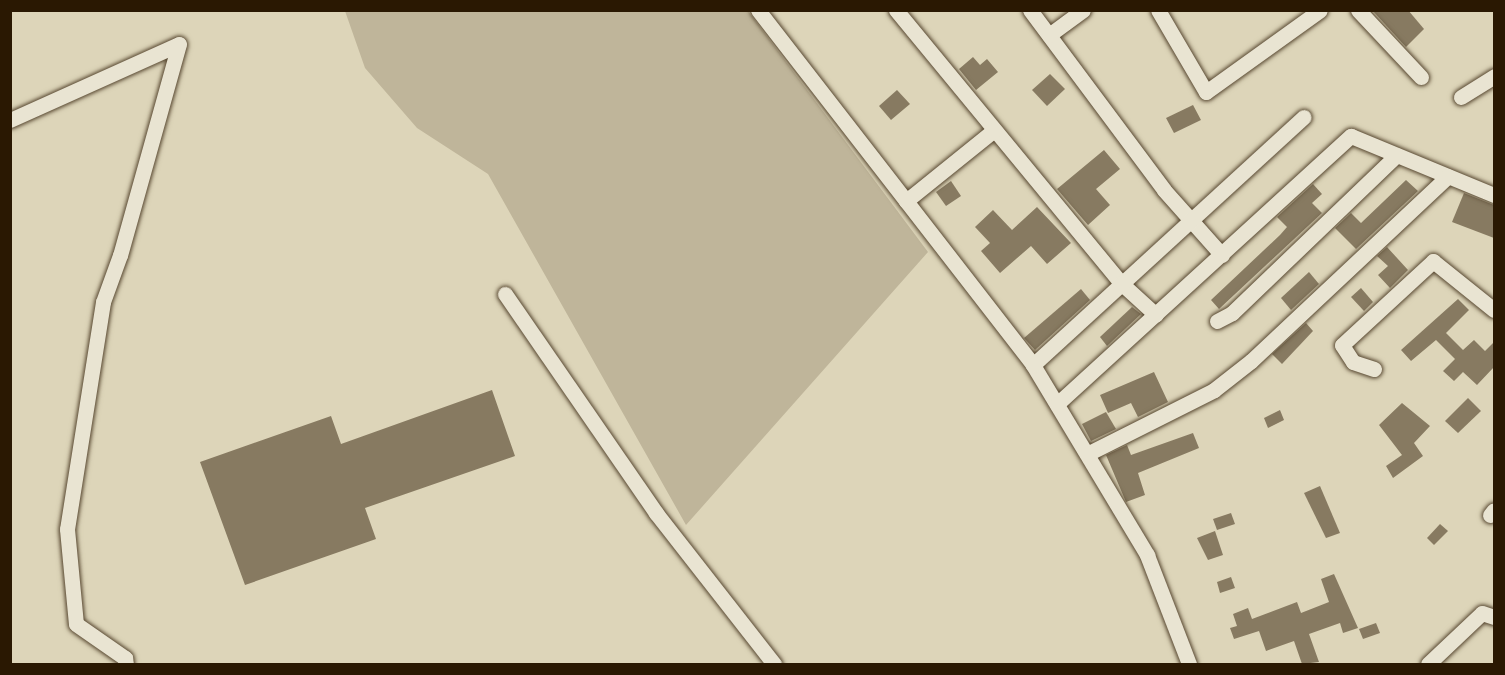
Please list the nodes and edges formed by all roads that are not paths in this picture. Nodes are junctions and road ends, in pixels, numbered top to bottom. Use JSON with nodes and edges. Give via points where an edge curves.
{"nodes":[{"id":1,"x":758,"y":10,"type":"edge"},
{"id":2,"x":896,"y":10,"type":"edge"},
{"id":3,"x":1030,"y":10,"type":"edge"},
{"id":4,"x":1083,"y":10,"type":"edge"},
{"id":5,"x":1158,"y":10,"type":"edge"},
{"id":6,"x":1320,"y":10,"type":"edge"},
{"id":7,"x":1358,"y":10,"type":"edge"},
{"id":8,"x":1049,"y":35,"type":"junction"},
{"id":9,"x":1494,"y":76,"type":"edge"},
{"id":10,"x":1421,"y":77,"type":"dead end"},
{"id":11,"x":1461,"y":97,"type":"dead end"},
{"id":12,"x":1304,"y":117,"type":"dead end"},
{"id":13,"x":10,"y":120,"type":"edge"},
{"id":14,"x":994,"y":130,"type":"junction"},
{"id":15,"x":1397,"y":155,"type":"junction"},
{"id":16,"x":1448,"y":176,"type":"junction"},
{"id":17,"x":1494,"y":195,"type":"edge"},
{"id":18,"x":906,"y":201,"type":"junction"},
{"id":19,"x":1190,"y":219,"type":"junction"},
{"id":20,"x":1222,"y":255,"type":"junction"},
{"id":21,"x":1121,"y":283,"type":"junction"},
{"id":22,"x":506,"y":294,"type":"dead end"},
{"id":23,"x":1494,"y":310,"type":"edge"},
{"id":24,"x":1156,"y":315,"type":"junction"},
{"id":25,"x":1217,"y":321,"type":"dead end"},
{"id":26,"x":1033,"y":365,"type":"junction"},
{"id":27,"x":1374,"y":369,"type":"dead end"},
{"id":28,"x":1057,"y":404,"type":"junction"},
{"id":29,"x":1087,"y":454,"type":"junction"},
{"id":30,"x":1494,"y":617,"type":"edge"},
{"id":31,"x":126,"y":664,"type":"edge"},
{"id":32,"x":774,"y":664,"type":"edge"},
{"id":33,"x":1189,"y":664,"type":"edge"},
{"id":34,"x":1428,"y":664,"type":"edge"}],
"edges":[{"from":1,"to":18,"type":"street"},
{"from":2,"to":14,"type":"street"},
{"from":3,"to":8,"type":"street"},
{"from":4,"to":8,"type":"street"},
{"from":5,"to":6,"type":"street","via":[[1206,92]]},
{"from":7,"to":10,"type":"street"},
{"from":8,"to":19,"type":"street"},
{"from":9,"to":11,"type":"street"},
{"from":12,"to":19,"type":"street"},
{"from":13,"to":31,"type":"street","via":[[179,44],[120,255],[103,302],[67,530],[76,624],[125,658]]},
{"from":14,"to":18,"type":"street"},
{"from":14,"to":21,"type":"street"},
{"from":15,"to":16,"type":"street"},
{"from":15,"to":20,"type":"street","via":[[1351,136]]},
{"from":15,"to":25,"type":"street","via":[[1232,313]]},
{"from":16,"to":17,"type":"street"},
{"from":16,"to":29,"type":"street","via":[[1260,353],[1214,390]]},
{"from":18,"to":26,"type":"street"},
{"from":19,"to":20,"type":"street"},
{"from":19,"to":21,"type":"street"},
{"from":20,"to":24,"type":"street"},
{"from":21,"to":24,"type":"street"},
{"from":21,"to":26,"type":"street"},
{"from":22,"to":32,"type":"street","via":[[656,513]]},
{"from":23,"to":27,"type":"street","via":[[1433,261],[1341,345],[1353,362]]},
{"from":24,"to":28,"type":"street"},
{"from":26,"to":28,"type":"street"},
{"from":28,"to":29,"type":"street"},
{"from":29,"to":33,"type":"street","via":[[1147,555]]},
{"from":30,"to":34,"type":"street","via":[[1482,613]]}]}
